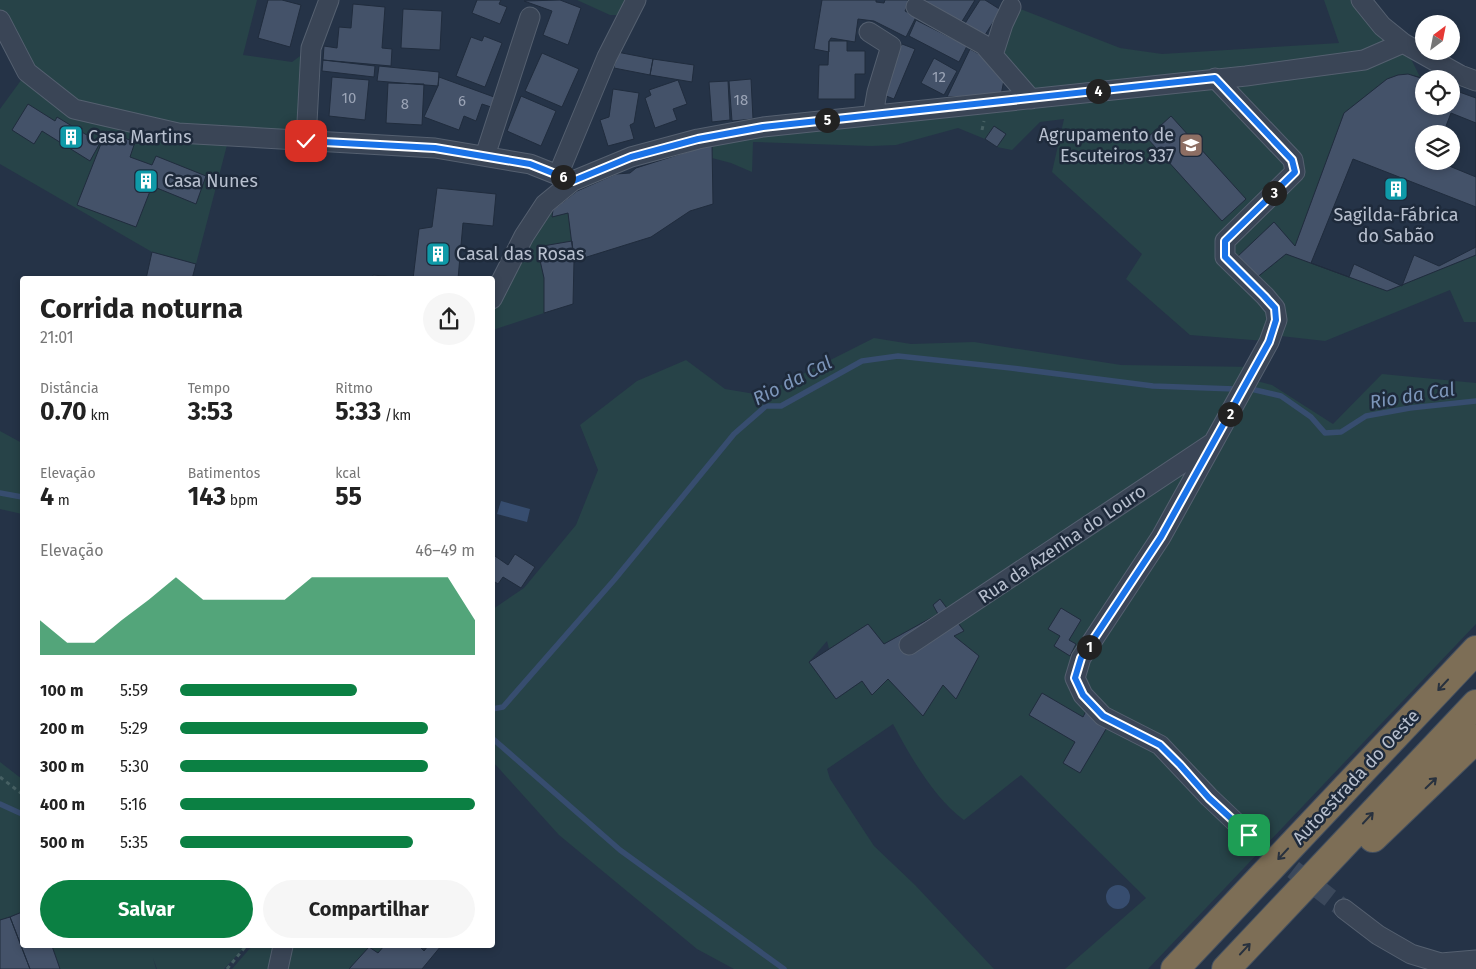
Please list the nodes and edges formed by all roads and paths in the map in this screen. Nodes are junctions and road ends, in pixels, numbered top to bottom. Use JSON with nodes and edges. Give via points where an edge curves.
{"nodes":[{"id":1,"x":329,"y":0,"type":"edge"},
{"id":2,"x":636,"y":0,"type":"edge"},
{"id":3,"x":1361,"y":0,"type":"edge"},
{"id":4,"x":916,"y":7,"type":"dead end"},
{"id":5,"x":1011,"y":7,"type":"dead end"},
{"id":6,"x":530,"y":17,"type":"dead end"},
{"id":7,"x":0,"y":20,"type":"edge"},
{"id":8,"x":869,"y":32,"type":"dead end"},
{"id":9,"x":1403,"y":43,"type":"junction"},
{"id":10,"x":993,"y":55,"type":"junction"},
{"id":11,"x":1215,"y":78,"type":"junction"},
{"id":12,"x":1476,"y":82,"type":"edge"},
{"id":13,"x":1031,"y":99,"type":"junction"},
{"id":14,"x":873,"y":115,"type":"junction"},
{"id":15,"x":306,"y":141,"type":"junction"},
{"id":16,"x":485,"y":156,"type":"junction"},
{"id":17,"x":565,"y":178,"type":"junction"},
{"id":18,"x":495,"y":293,"type":"edge"},
{"id":19,"x":1215,"y":442,"type":"junction"},
{"id":20,"x":909,"y":645,"type":"dead end"},
{"id":21,"x":1476,"y":650,"type":"edge"},
{"id":22,"x":1476,"y":704,"type":"edge"},
{"id":23,"x":1476,"y":739,"type":"edge"},
{"id":24,"x":0,"y":777,"type":"edge"},
{"id":25,"x":20,"y":792,"type":"edge"},
{"id":26,"x":1249,"y":835,"type":"tunnel mouth"},
{"id":27,"x":1344,"y":909,"type":"tunnel mouth"},
{"id":28,"x":1263,"y":930,"type":"junction"},
{"id":29,"x":244,"y":948,"type":"edge"},
{"id":30,"x":283,"y":948,"type":"edge"},
{"id":31,"x":1476,"y":960,"type":"edge"},
{"id":32,"x":227,"y":969,"type":"edge"},
{"id":33,"x":278,"y":969,"type":"edge"},
{"id":34,"x":1174,"y":969,"type":"edge"},
{"id":35,"x":1226,"y":969,"type":"edge"}],
"edges":[{"from":1,"to":15,"type":"street","via":[[311,48]]},
{"from":2,"to":17,"type":"street","via":[[608,57]]},
{"from":3,"to":9,"type":"street","via":[[1382,26]]},
{"from":4,"to":10,"type":"street","via":[[984,45]]},
{"from":5,"to":10,"type":"street"},
{"from":6,"to":16,"type":"street"},
{"from":7,"to":15,"type":"street","via":[[27,72],[74,109],[178,133]]},
{"from":8,"to":14,"type":"street","via":[[891,46]]},
{"from":9,"to":11,"type":"street","via":[[1364,60]]},
{"from":9,"to":12,"type":"street"},
{"from":10,"to":13,"type":"street"},
{"from":11,"to":13,"type":"street"},
{"from":11,"to":19,"type":"street","via":[[1292,160],[1295,172],[1225,241],[1225,257],[1275,308],[1276,320],[1269,342]]},
{"from":13,"to":14,"type":"street"},
{"from":14,"to":17,"type":"street","via":[[763,127],[698,139]]},
{"from":15,"to":16,"type":"street","via":[[435,148]]},
{"from":16,"to":17,"type":"street","via":[[530,164]]},
{"from":17,"to":18,"type":"street","via":[[524,236]]},
{"from":19,"to":20,"type":"street","name":"Rua da Azenha do Louro"},
{"from":19,"to":26,"type":"street","via":[[1161,537],[1081,658],[1075,678],[1083,695],[1103,716],[1160,745]]},
{"from":21,"to":34,"type":"highway","name":"Autoestrada do Oeste","one_way":true},
{"from":28,"to":22,"type":"highway","name":"Autoestrada do Oeste","one_way":true},
{"from":28,"to":23,"type":"highway","one_way":true,"via":[[1327,883]]},
{"from":24,"to":25,"type":"path"},
{"from":27,"to":31,"type":"street","via":[[1378,935],[1411,954],[1441,963]]},
{"from":35,"to":28,"type":"highway","name":"Autoestrada do Oeste","one_way":true},
{"from":29,"to":32,"type":"path"},
{"from":30,"to":33,"type":"street"}]}
